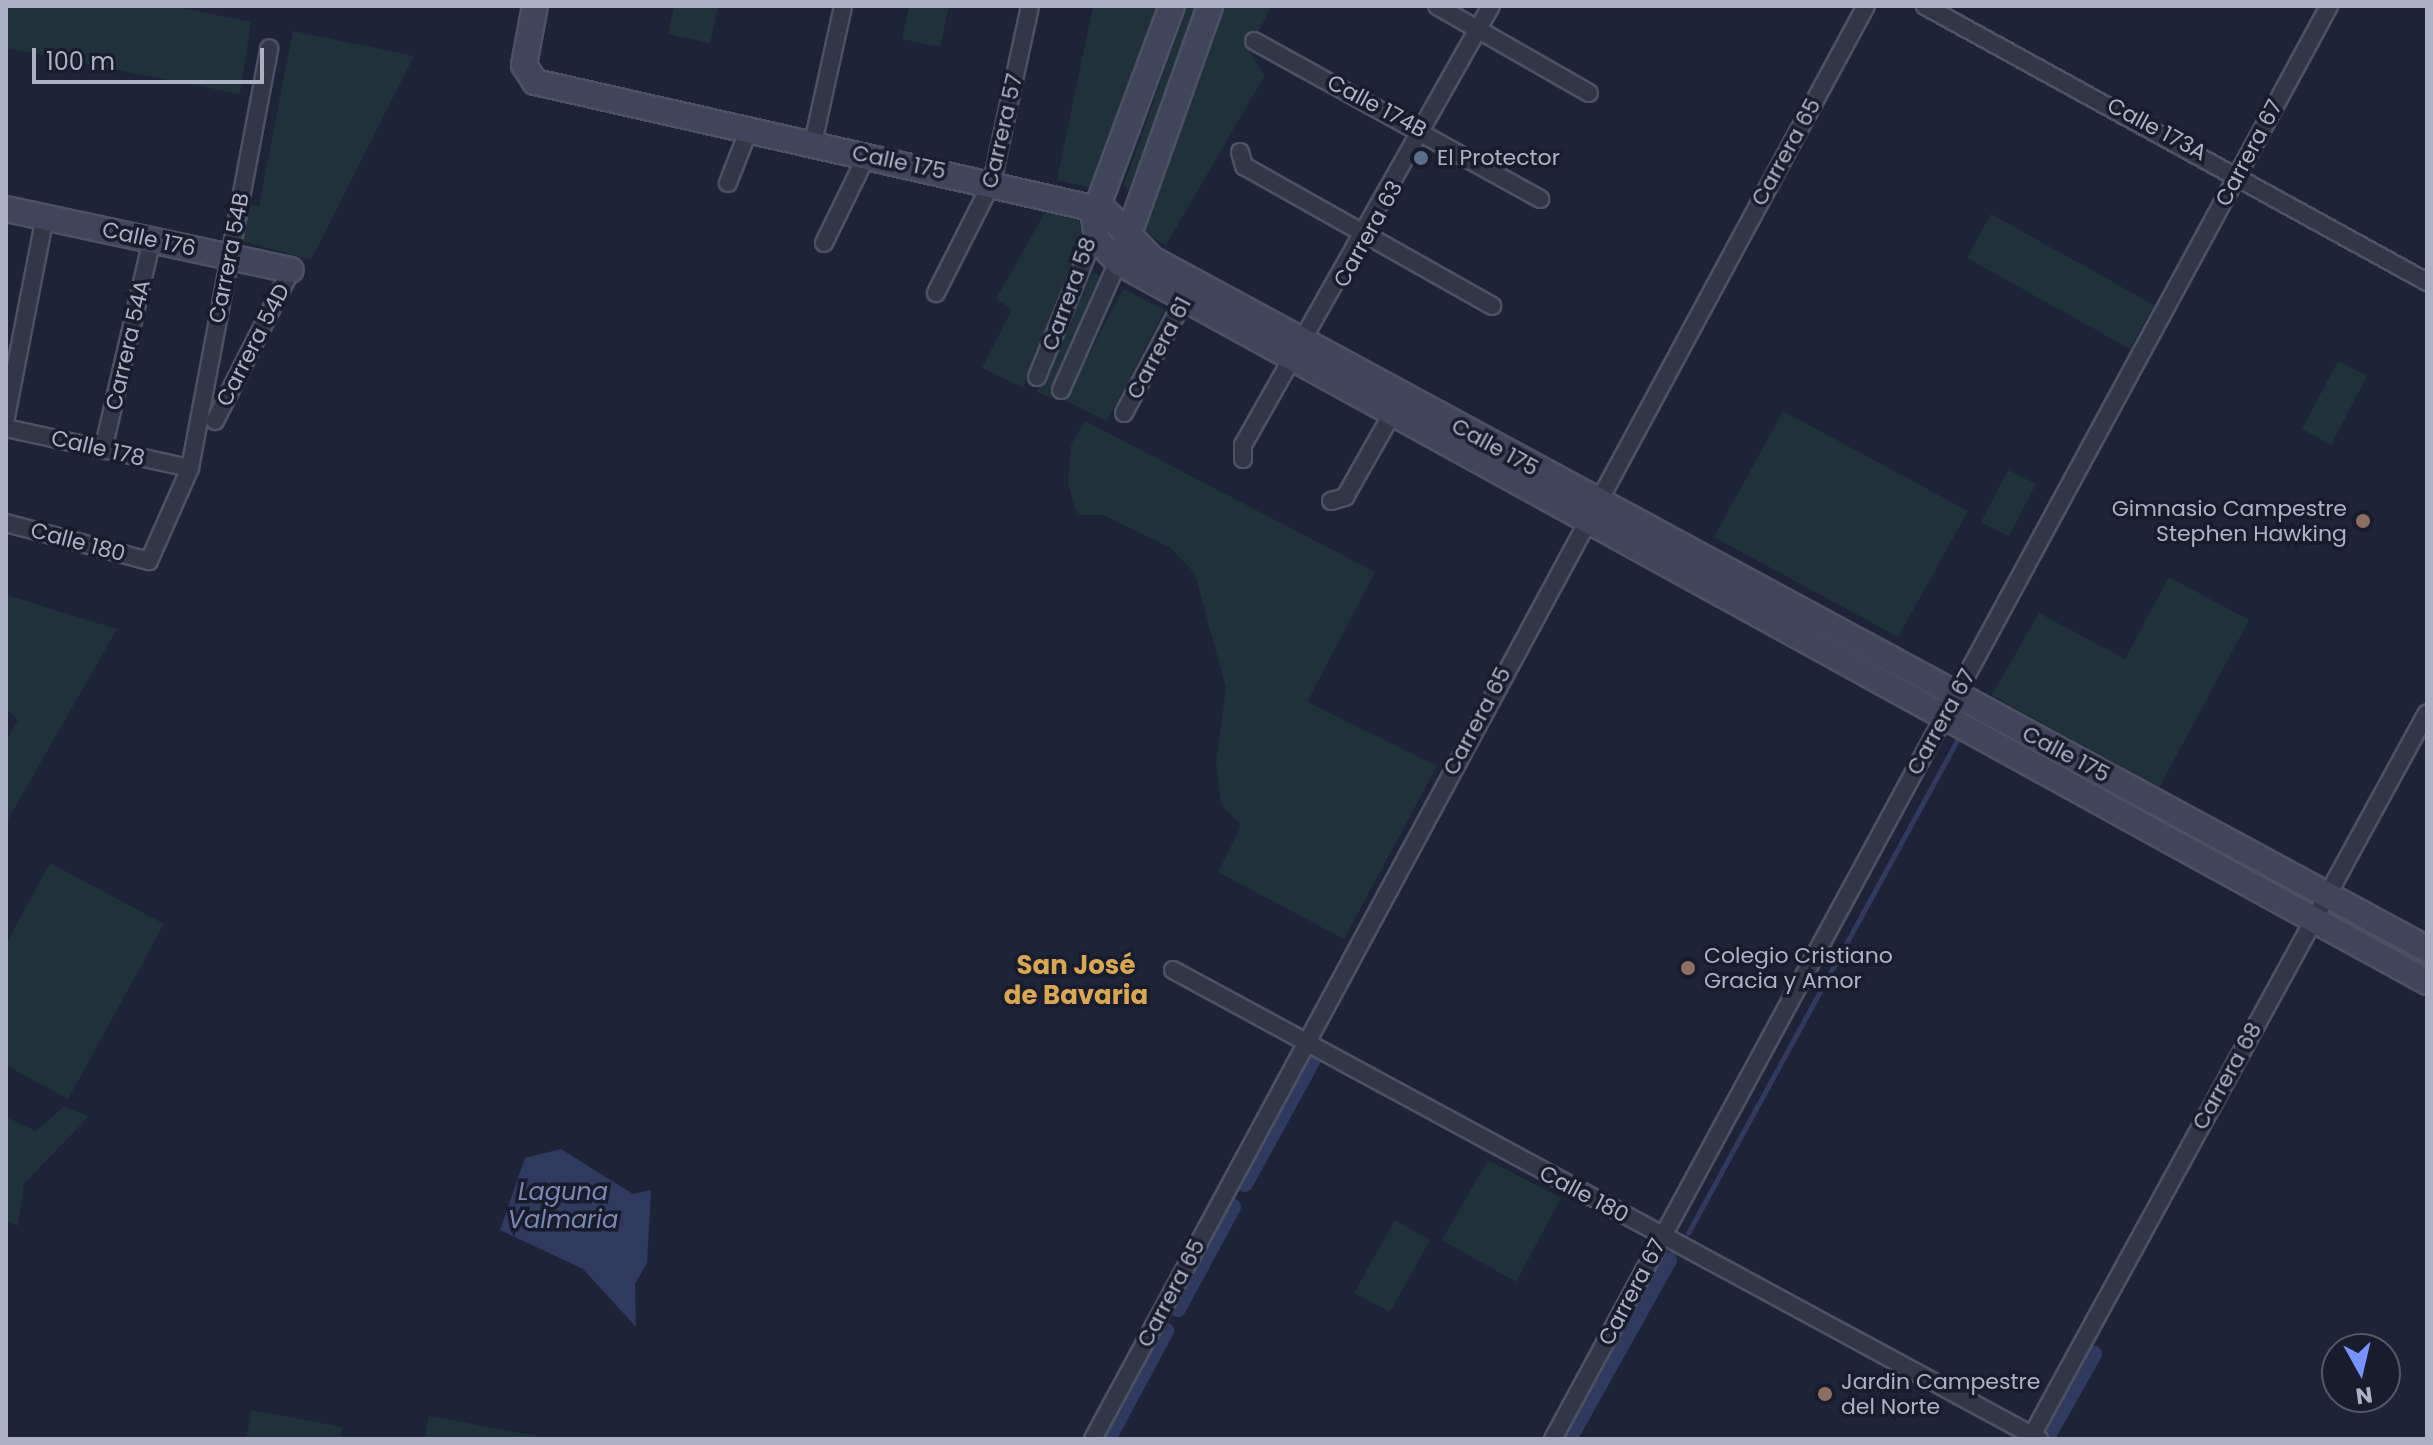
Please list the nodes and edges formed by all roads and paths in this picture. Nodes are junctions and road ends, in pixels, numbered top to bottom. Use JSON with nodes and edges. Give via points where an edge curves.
{"nodes":[{"id":1,"x":535,"y":6,"type":"edge"},
{"id":2,"x":843,"y":6,"type":"edge"},
{"id":3,"x":1030,"y":6,"type":"edge"},
{"id":4,"x":1172,"y":6,"type":"edge"},
{"id":5,"x":1210,"y":6,"type":"edge"},
{"id":6,"x":1437,"y":6,"type":"edge"},
{"id":7,"x":1491,"y":6,"type":"edge"},
{"id":8,"x":1866,"y":6,"type":"edge"},
{"id":9,"x":1925,"y":6,"type":"edge"},
{"id":10,"x":2329,"y":6,"type":"edge"},
{"id":11,"x":1478,"y":29,"type":"junction"},
{"id":12,"x":1254,"y":41,"type":"dead end"},
{"id":13,"x":269,"y":48,"type":"dead end"},
{"id":14,"x":1589,"y":93,"type":"dead end"},
{"id":15,"x":749,"y":129,"type":"junction"},
{"id":16,"x":1424,"y":131,"type":"junction"},
{"id":17,"x":813,"y":143,"type":"junction"},
{"id":18,"x":1240,"y":152,"type":"dead end"},
{"id":19,"x":867,"y":155,"type":"junction"},
{"id":20,"x":2239,"y":173,"type":"junction"},
{"id":21,"x":992,"y":182,"type":"junction"},
{"id":22,"x":728,"y":183,"type":"dead end"},
{"id":23,"x":1107,"y":185,"type":"junction"},
{"id":24,"x":1540,"y":199,"type":"dead end"},
{"id":25,"x":1142,"y":200,"type":"junction"},
{"id":26,"x":6,"y":209,"type":"edge"},
{"id":27,"x":1096,"y":209,"type":"junction"},
{"id":28,"x":45,"y":217,"type":"junction"},
{"id":29,"x":1369,"y":234,"type":"junction"},
{"id":30,"x":1095,"y":235,"type":"junction"},
{"id":31,"x":1128,"y":237,"type":"junction"},
{"id":32,"x":152,"y":240,"type":"junction"},
{"id":33,"x":824,"y":243,"type":"dead end"},
{"id":34,"x":230,"y":257,"type":"junction"},
{"id":35,"x":1118,"y":262,"type":"junction"},
{"id":36,"x":291,"y":270,"type":"joint"},
{"id":37,"x":2427,"y":282,"type":"edge"},
{"id":38,"x":1188,"y":292,"type":"junction"},
{"id":39,"x":936,"y":293,"type":"dead end"},
{"id":40,"x":1492,"y":306,"type":"dead end"},
{"id":41,"x":1298,"y":353,"type":"junction"},
{"id":42,"x":1037,"y":377,"type":"dead end"},
{"id":43,"x":1061,"y":390,"type":"dead end"},
{"id":44,"x":1396,"y":407,"type":"junction"},
{"id":45,"x":1124,"y":413,"type":"dead end"},
{"id":46,"x":6,"y":417,"type":"edge"},
{"id":47,"x":215,"y":421,"type":"dead end"},
{"id":48,"x":6,"y":428,"type":"edge"},
{"id":49,"x":103,"y":450,"type":"junction"},
{"id":50,"x":1243,"y":459,"type":"dead end"},
{"id":51,"x":190,"y":468,"type":"junction"},
{"id":52,"x":1331,"y":501,"type":"dead end"},
{"id":53,"x":1589,"y":512,"type":"junction"},
{"id":54,"x":6,"y":523,"type":"edge"},
{"id":55,"x":1957,"y":694,"type":"junction"},
{"id":56,"x":2427,"y":713,"type":"edge"},
{"id":57,"x":1943,"y":717,"type":"junction"},
{"id":58,"x":2330,"y":895,"type":"junction"},
{"id":59,"x":2314,"y":923,"type":"junction"},
{"id":60,"x":2427,"y":949,"type":"edge"},
{"id":61,"x":1173,"y":970,"type":"dead end"},
{"id":62,"x":2427,"y":982,"type":"edge"},
{"id":63,"x":1304,"y":1044,"type":"junction"},
{"id":64,"x":1662,"y":1235,"type":"junction"},
{"id":65,"x":2033,"y":1438,"type":"edge"},
{"id":66,"x":1093,"y":1439,"type":"edge"},
{"id":67,"x":1553,"y":1439,"type":"edge"}],
"edges":[{"from":1,"to":15,"type":"street","name":"Calle 175","via":[[525,73],[535,82]]},
{"from":2,"to":17,"type":"street"},
{"from":3,"to":21,"type":"street","name":"Carrera 57"},
{"from":4,"to":23,"type":"street"},
{"from":5,"to":25,"type":"street","name":"Carrera 58"},
{"from":6,"to":11,"type":"street"},
{"from":7,"to":11,"type":"street","name":"Carrera 63"},
{"from":8,"to":53,"type":"street","name":"Carrera 65"},
{"from":9,"to":20,"type":"street","name":"Calle 173A"},
{"from":10,"to":20,"type":"street","name":"Carrera 67"},
{"from":11,"to":14,"type":"street"},
{"from":11,"to":16,"type":"street","name":"Carrera 63"},
{"from":12,"to":16,"type":"street","name":"Calle 174B"},
{"from":13,"to":34,"type":"street","name":"Carrera 54B"},
{"from":15,"to":17,"type":"street","name":"Calle 175"},
{"from":15,"to":22,"type":"street"},
{"from":16,"to":24,"type":"street","name":"Calle 174B"},
{"from":16,"to":29,"type":"street","name":"Carrera 63"},
{"from":17,"to":19,"type":"street","name":"Calle 175"},
{"from":18,"to":29,"type":"street","via":[[1244,166]]},
{"from":19,"to":21,"type":"street","name":"Calle 175"},
{"from":19,"to":33,"type":"street"},
{"from":20,"to":37,"type":"street","name":"Calle 173A"},
{"from":20,"to":55,"type":"street","name":"Carrera 67"},
{"from":21,"to":27,"type":"street","name":"Calle 175"},
{"from":21,"to":39,"type":"street","name":"Carrera 57"},
{"from":23,"to":25,"type":"street","via":[[1120,203]]},
{"from":23,"to":27,"type":"street"},
{"from":25,"to":31,"type":"street","name":"Carrera 58"},
{"from":26,"to":28,"type":"street","name":"Calle 176"},
{"from":27,"to":30,"type":"street","name":"Carrera 58"},
{"from":27,"to":31,"type":"street","name":"Calle 175","via":[[1120,220]]},
{"from":28,"to":32,"type":"street","name":"Calle 176"},
{"from":28,"to":46,"type":"street"},
{"from":29,"to":40,"type":"street"},
{"from":29,"to":41,"type":"street","name":"Carrera 63"},
{"from":30,"to":35,"type":"street","name":"Calle 175"},
{"from":30,"to":42,"type":"street","name":"Carrera 58"},
{"from":31,"to":35,"type":"street","name":"Carrera 58"},
{"from":31,"to":38,"type":"street","name":"Calle 175"},
{"from":32,"to":34,"type":"street","name":"Calle 176"},
{"from":32,"to":49,"type":"street","name":"Carrera 54A"},
{"from":34,"to":36,"type":"street","name":"Calle 176"},
{"from":34,"to":51,"type":"street","name":"Carrera 54B"},
{"from":35,"to":38,"type":"street","name":"Calle 175"},
{"from":35,"to":43,"type":"street","name":"Carrera 58"},
{"from":36,"to":47,"type":"street","name":"Carrera 54D"},
{"from":38,"to":41,"type":"street","name":"Calle 175"},
{"from":38,"to":45,"type":"street","name":"Carrera 61"},
{"from":41,"to":44,"type":"street","name":"Calle 175"},
{"from":41,"to":50,"type":"street","name":"Carrera 63","via":[[1243,445]]},
{"from":44,"to":52,"type":"street","via":[[1345,497]]},
{"from":44,"to":53,"type":"street","name":"Calle 175"},
{"from":44,"to":53,"type":"street","name":"Calle 175","via":[[1504,440]]},
{"from":48,"to":49,"type":"street","name":"Calle 178"},
{"from":49,"to":51,"type":"street","name":"Calle 178"},
{"from":51,"to":54,"type":"street","name":"Calle 180","via":[[149,561]]},
{"from":53,"to":55,"type":"street","name":"Calle 175"},
{"from":53,"to":57,"type":"street","name":"Calle 175"},
{"from":53,"to":63,"type":"street","name":"Carrera 65"},
{"from":55,"to":57,"type":"street","name":"Carrera 67"},
{"from":55,"to":58,"type":"street","name":"Calle 175"},
{"from":56,"to":58,"type":"street","name":"Carrera 68"},
{"from":57,"to":59,"type":"street","name":"Calle 175"},
{"from":57,"to":64,"type":"street","name":"Carrera 67"},
{"from":58,"to":59,"type":"street","name":"Carrera 68"},
{"from":58,"to":60,"type":"street","name":"Calle 175"},
{"from":59,"to":62,"type":"street","name":"Calle 175"},
{"from":59,"to":65,"type":"street","name":"Carrera 68"},
{"from":61,"to":63,"type":"street","name":"Calle 180"},
{"from":63,"to":64,"type":"street","name":"Calle 180"},
{"from":63,"to":66,"type":"street","name":"Carrera 65"},
{"from":64,"to":65,"type":"street","name":"Calle 180"},
{"from":64,"to":67,"type":"street","name":"Carrera 67"}]}
